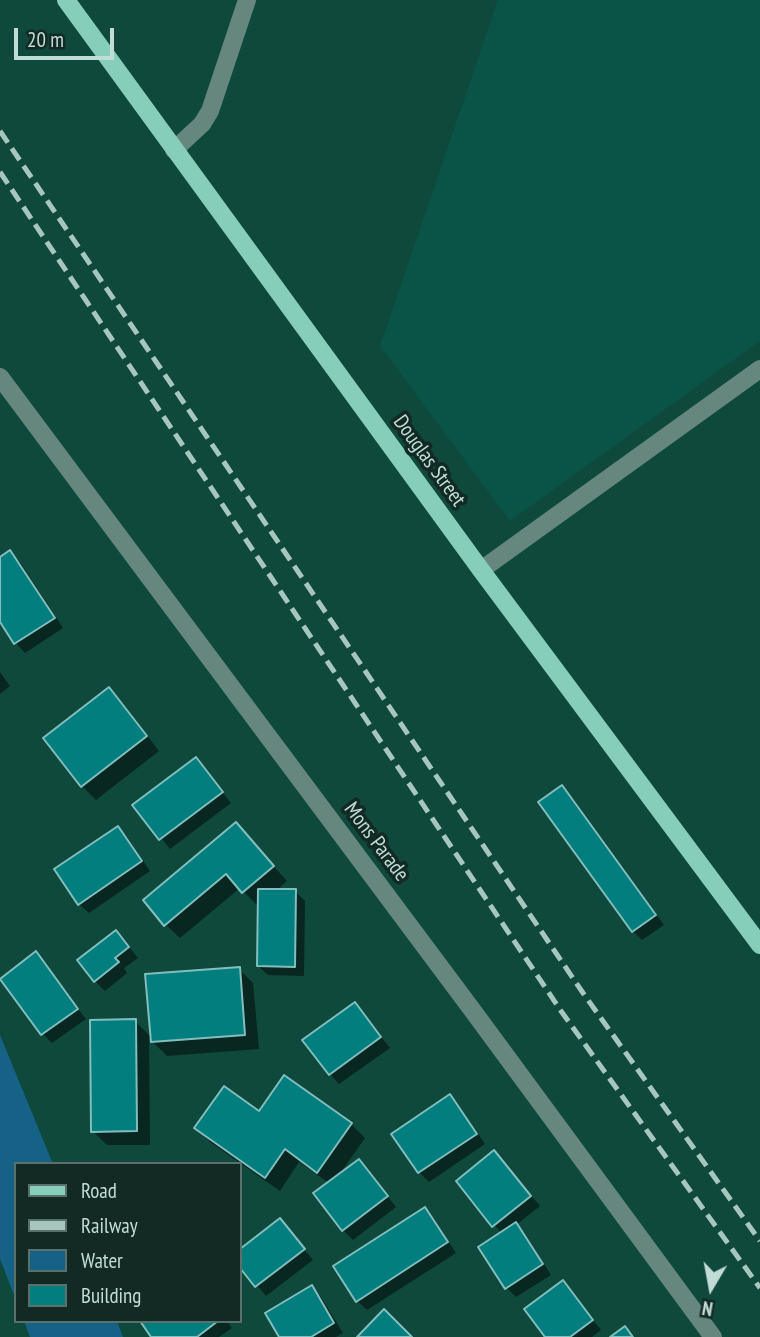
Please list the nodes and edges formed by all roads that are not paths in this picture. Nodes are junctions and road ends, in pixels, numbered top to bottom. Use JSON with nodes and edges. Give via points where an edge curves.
{"nodes":[{"id":1,"x":66,"y":0,"type":"edge"},
{"id":2,"x":247,"y":0,"type":"edge"},
{"id":3,"x":174,"y":150,"type":"junction"},
{"id":4,"x":760,"y":369,"type":"edge"},
{"id":5,"x":0,"y":377,"type":"edge"},
{"id":6,"x":481,"y":570,"type":"junction"},
{"id":7,"x":760,"y":945,"type":"edge"},
{"id":8,"x":713,"y":1337,"type":"edge"}],
"edges":[{"from":1,"to":3,"type":"main road","name":"Douglas Street"},
{"from":2,"to":3,"type":"street","via":[[213,104],[202,124]]},
{"from":3,"to":6,"type":"main road","name":"Douglas Street"},
{"from":4,"to":6,"type":"street"},
{"from":5,"to":8,"type":"street","name":"Mons Parade"},
{"from":6,"to":7,"type":"main road","name":"Douglas Street"}]}
